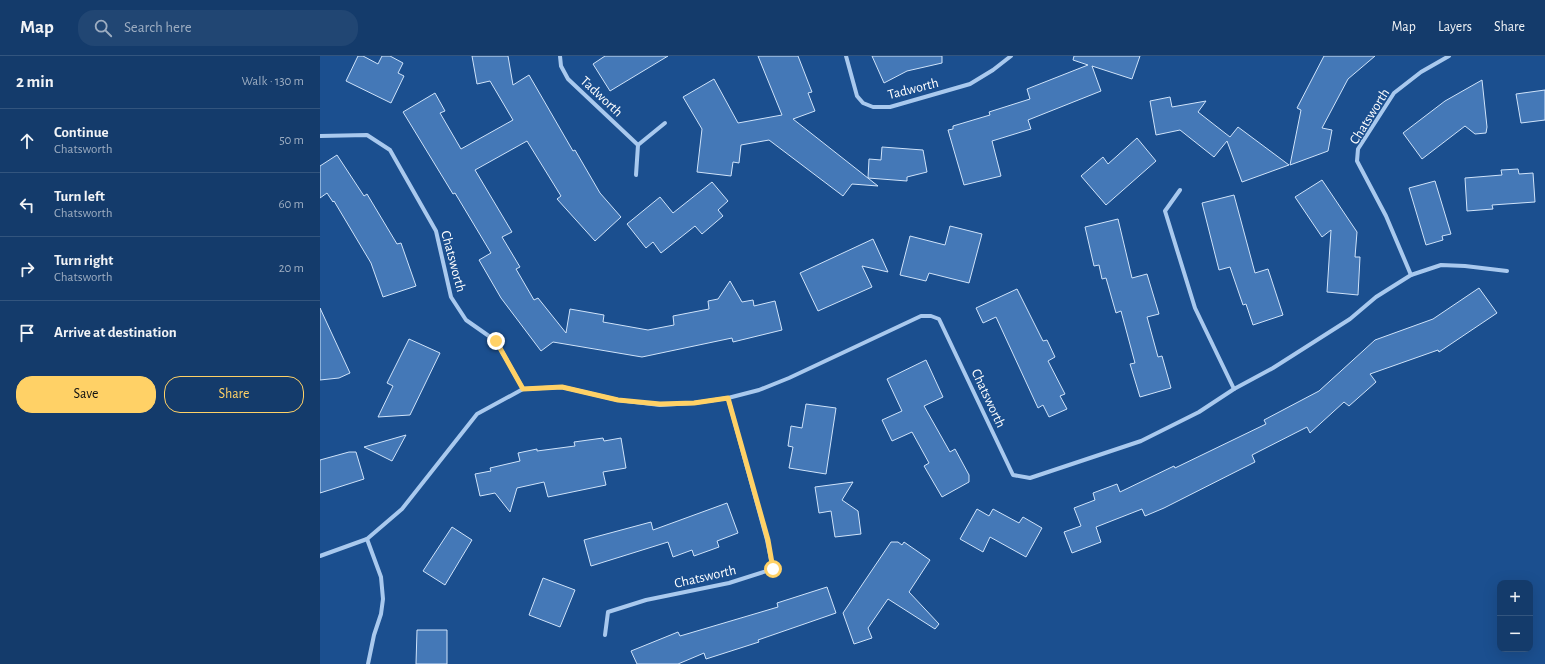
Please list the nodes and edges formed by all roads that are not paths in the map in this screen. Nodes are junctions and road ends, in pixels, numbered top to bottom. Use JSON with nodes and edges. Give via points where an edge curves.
{"nodes":[{"id":1,"x":560,"y":56,"type":"edge"},
{"id":2,"x":846,"y":56,"type":"edge"},
{"id":3,"x":1011,"y":56,"type":"edge"},
{"id":4,"x":1450,"y":56,"type":"edge"},
{"id":5,"x":665,"y":123,"type":"dead end"},
{"id":6,"x":320,"y":136,"type":"edge"},
{"id":7,"x":638,"y":146,"type":"junction"},
{"id":8,"x":636,"y":175,"type":"dead end"},
{"id":9,"x":1180,"y":190,"type":"dead end"},
{"id":10,"x":1507,"y":271,"type":"dead end"},
{"id":11,"x":1411,"y":275,"type":"junction"},
{"id":12,"x":523,"y":389,"type":"junction"},
{"id":13,"x":1234,"y":389,"type":"junction"},
{"id":14,"x":728,"y":398,"type":"junction"},
{"id":15,"x":367,"y":538,"type":"junction"},
{"id":16,"x":320,"y":556,"type":"edge"},
{"id":17,"x":605,"y":635,"type":"dead end"},
{"id":18,"x":368,"y":664,"type":"edge"}],
"edges":[{"from":1,"to":7,"type":"street","name":"Tadworth","via":[[568,79]]},
{"from":2,"to":3,"type":"street","name":"Tadworth","via":[[857,96],[863,103],[873,107],[890,107],[970,84]]},
{"from":4,"to":11,"type":"street","name":"Chatsworth","via":[[1421,72],[1394,93],[1358,149],[1357,161],[1386,216]]},
{"from":5,"to":7,"type":"street"},
{"from":6,"to":12,"type":"street","name":"Chatsworth","via":[[368,135],[390,150],[436,232],[451,297],[466,320],[496,341]]},
{"from":7,"to":8,"type":"street"},
{"from":9,"to":13,"type":"street","via":[[1165,211],[1195,308]]},
{"from":10,"to":11,"type":"street","name":"Chatsworth","via":[[1441,265]]},
{"from":11,"to":13,"type":"street","name":"Chatsworth","via":[[1376,297],[1350,319],[1273,368]]},
{"from":12,"to":14,"type":"street","name":"Chatsworth","via":[[562,387],[618,400],[660,404]]},
{"from":12,"to":15,"type":"street","name":"Chatsworth","via":[[477,414],[402,509]]},
{"from":13,"to":14,"type":"street","name":"Chatsworth","via":[[1198,412],[1141,441],[1030,478],[1013,475],[939,319],[931,316],[921,316],[764,388]]},
{"from":14,"to":17,"type":"street","name":"Chatsworth","via":[[768,540],[773,569],[729,583],[646,600],[608,612]]},
{"from":15,"to":16,"type":"street","name":"Chatsworth"},
{"from":15,"to":18,"type":"street","via":[[381,577],[382,599],[381,614]]}]}
